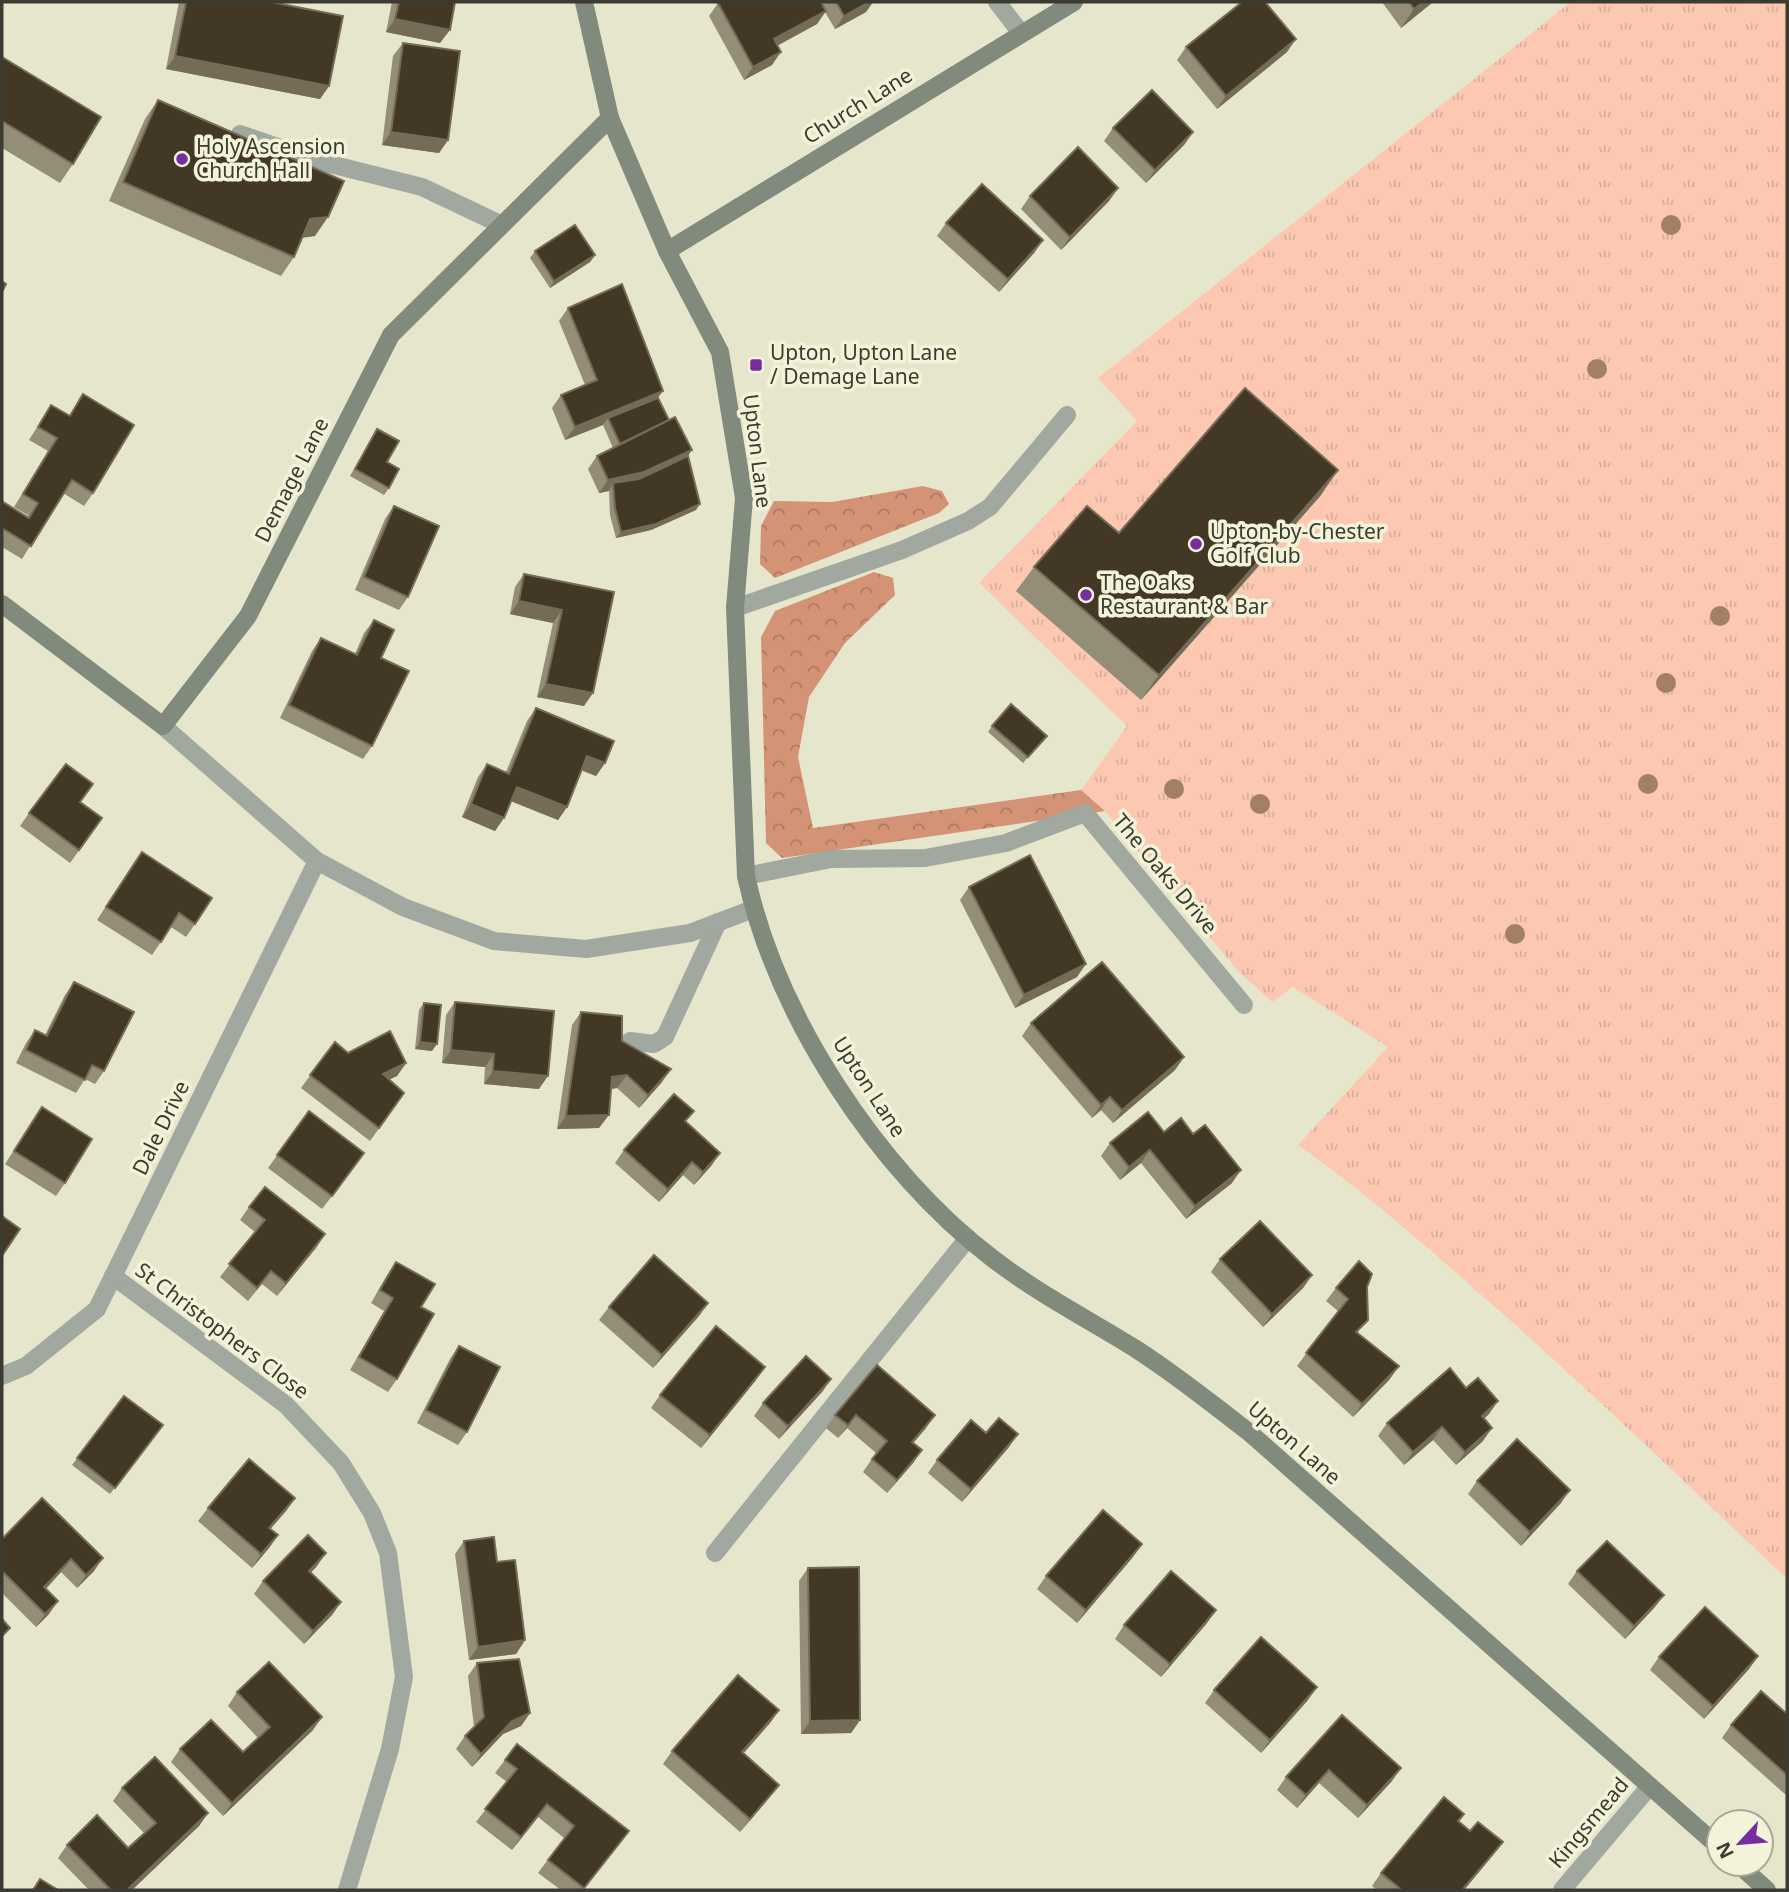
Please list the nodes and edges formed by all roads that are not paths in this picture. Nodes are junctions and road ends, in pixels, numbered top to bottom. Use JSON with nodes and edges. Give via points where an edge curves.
{"nodes":[{"id":1,"x":584,"y":2,"type":"edge"},
{"id":2,"x":997,"y":2,"type":"edge"},
{"id":3,"x":1074,"y":2,"type":"edge"},
{"id":4,"x":1021,"y":33,"type":"junction"},
{"id":5,"x":610,"y":118,"type":"junction"},
{"id":6,"x":240,"y":134,"type":"edge"},
{"id":7,"x":502,"y":225,"type":"junction"},
{"id":8,"x":667,"y":251,"type":"junction"},
{"id":9,"x":1067,"y":415,"type":"dead end"},
{"id":10,"x":2,"y":604,"type":"edge"},
{"id":11,"x":735,"y":608,"type":"junction"},
{"id":12,"x":163,"y":726,"type":"junction"},
{"id":13,"x":317,"y":861,"type":"junction"},
{"id":14,"x":746,"y":876,"type":"junction"},
{"id":15,"x":753,"y":909,"type":"junction"},
{"id":16,"x":719,"y":922,"type":"junction"},
{"id":17,"x":1244,"y":1005,"type":"dead end"},
{"id":18,"x":630,"y":1041,"type":"dead end"},
{"id":19,"x":968,"y":1238,"type":"junction"},
{"id":20,"x":113,"y":1276,"type":"junction"},
{"id":21,"x":2,"y":1376,"type":"edge"},
{"id":22,"x":715,"y":1553,"type":"dead end"},
{"id":23,"x":1650,"y":1786,"type":"junction"},
{"id":24,"x":1705,"y":1835,"type":"edge"},
{"id":25,"x":1754,"y":1878,"type":"edge"},
{"id":26,"x":347,"y":1890,"type":"edge"},
{"id":27,"x":1562,"y":1890,"type":"edge"},
{"id":28,"x":1767,"y":1890,"type":"edge"}],
"edges":[{"from":1,"to":5,"type":"street","name":"Upton Lane"},
{"from":2,"to":4,"type":"street"},
{"from":3,"to":4,"type":"street","name":"Church Lane"},
{"from":4,"to":8,"type":"street","name":"Church Lane"},
{"from":5,"to":7,"type":"street","name":"Demage Lane"},
{"from":5,"to":8,"type":"street","name":"Upton Lane"},
{"from":6,"to":7,"type":"street","via":[[318,161],[422,187]]},
{"from":7,"to":12,"type":"street","name":"Demage Lane","via":[[391,335],[248,616]]},
{"from":8,"to":11,"type":"street","name":"Upton Lane","via":[[720,352],[744,498]]},
{"from":9,"to":11,"type":"street","via":[[990,507],[979,514],[902,550]]},
{"from":10,"to":12,"type":"street"},
{"from":11,"to":14,"type":"street","name":"Upton Lane"},
{"from":12,"to":13,"type":"street"},
{"from":13,"to":16,"type":"street","via":[[403,907],[494,940],[586,949],[690,933]]},
{"from":13,"to":20,"type":"street","name":"Dale Drive"},
{"from":14,"to":15,"type":"street","name":"Upton Lane"},
{"from":14,"to":17,"type":"street","name":"The Oaks Drive","via":[[831,859],[925,858],[1006,843],[1085,813]]},
{"from":15,"to":16,"type":"street"},
{"from":15,"to":19,"type":"street","name":"Upton Lane","via":[[782,984],[833,1080],[881,1148]]},
{"from":16,"to":18,"type":"street","via":[[665,1037],[654,1044]]},
{"from":19,"to":22,"type":"street"},
{"from":19,"to":23,"type":"street","name":"Upton Lane","via":[[1075,1314],[1189,1384]]},
{"from":20,"to":21,"type":"street","name":"Dale Drive","via":[[97,1309],[26,1366]]},
{"from":20,"to":26,"type":"street","name":"St Christophers Close","via":[[286,1405],[341,1463],[372,1513],[388,1553],[404,1677],[390,1749]]},
{"from":23,"to":24,"type":"street","name":"Upton Lane"},
{"from":23,"to":27,"type":"street","name":"Kingsmead"},
{"from":25,"to":28,"type":"street"}]}
